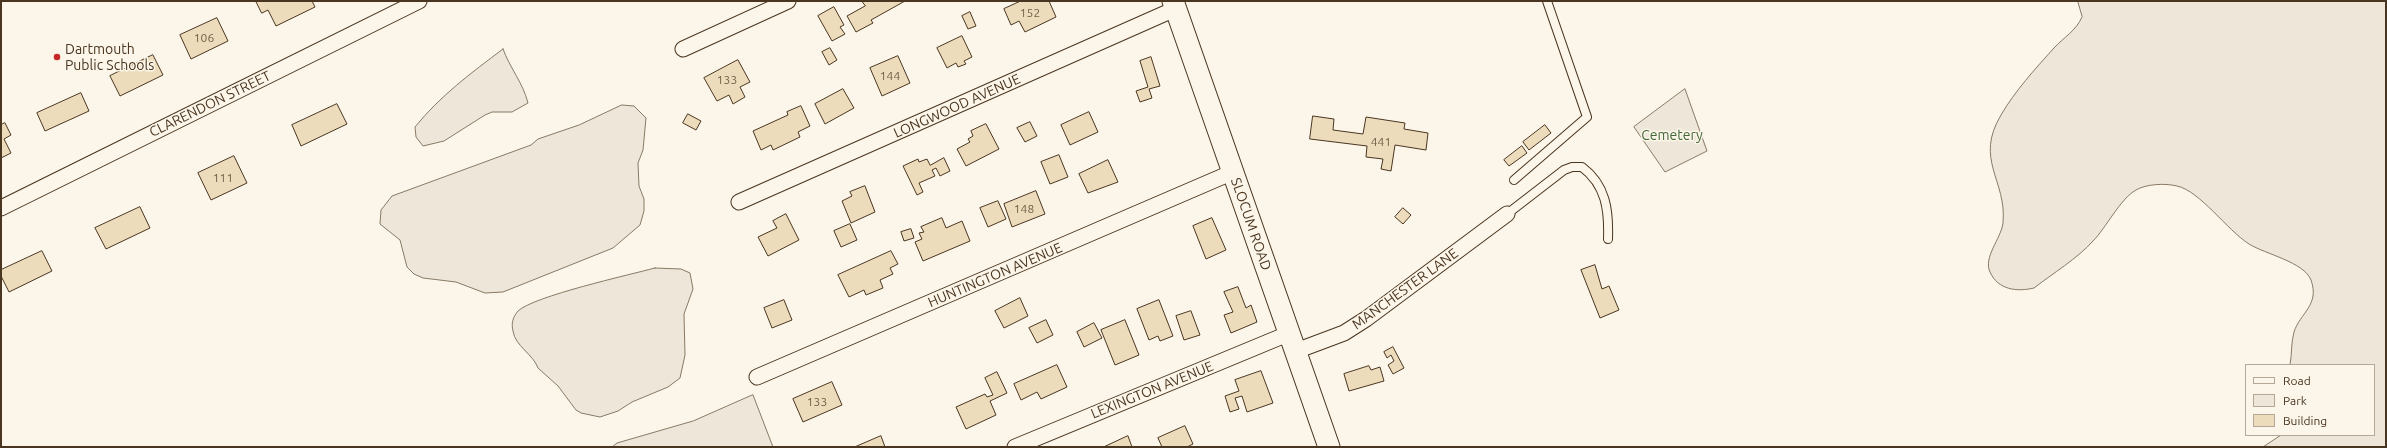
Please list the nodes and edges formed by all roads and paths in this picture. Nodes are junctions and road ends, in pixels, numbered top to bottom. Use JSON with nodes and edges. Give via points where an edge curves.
{"nodes":[{"id":1,"x":419,"y":1,"type":"edge"},
{"id":2,"x":788,"y":1,"type":"edge"},
{"id":3,"x":1547,"y":1,"type":"edge"},
{"id":4,"x":1174,"y":5,"type":"edge"},
{"id":5,"x":683,"y":49,"type":"dead end"},
{"id":6,"x":1233,"y":172,"type":"junction"},
{"id":7,"x":1514,"y":180,"type":"dead end"},
{"id":8,"x":739,"y":202,"type":"dead end"},
{"id":9,"x":1,"y":208,"type":"edge"},
{"id":10,"x":1507,"y":214,"type":"joint"},
{"id":11,"x":1608,"y":238,"type":"dead end"},
{"id":12,"x":1293,"y":342,"type":"junction"},
{"id":13,"x":757,"y":377,"type":"dead end"},
{"id":14,"x":1015,"y":447,"type":"edge"},
{"id":15,"x":1329,"y":447,"type":"edge"}],
"edges":[{"from":1,"to":9,"type":"street","name":"CLARENDON STREET"},
{"from":2,"to":5,"type":"street"},
{"from":3,"to":7,"type":"lane","via":[[1587,117]]},
{"from":4,"to":6,"type":"main road","name":"SLOCUM ROAD"},
{"from":4,"to":8,"type":"street","name":"LONGWOOD AVENUE"},
{"from":6,"to":12,"type":"main road","name":"SLOCUM ROAD"},
{"from":6,"to":13,"type":"street","name":"HUNTINGTON AVENUE"},
{"from":10,"to":11,"type":"lane","via":[[1564,170],[1572,166],[1582,167],[1598,182],[1605,199],[1609,215]]},
{"from":10,"to":12,"type":"street","name":"MANCHESTER LANE","via":[[1355,326],[1322,342]]},
{"from":12,"to":14,"type":"street","name":"LEXINGTON AVENUE"},
{"from":12,"to":15,"type":"main road","name":"SLOCUM ROAD"}]}
